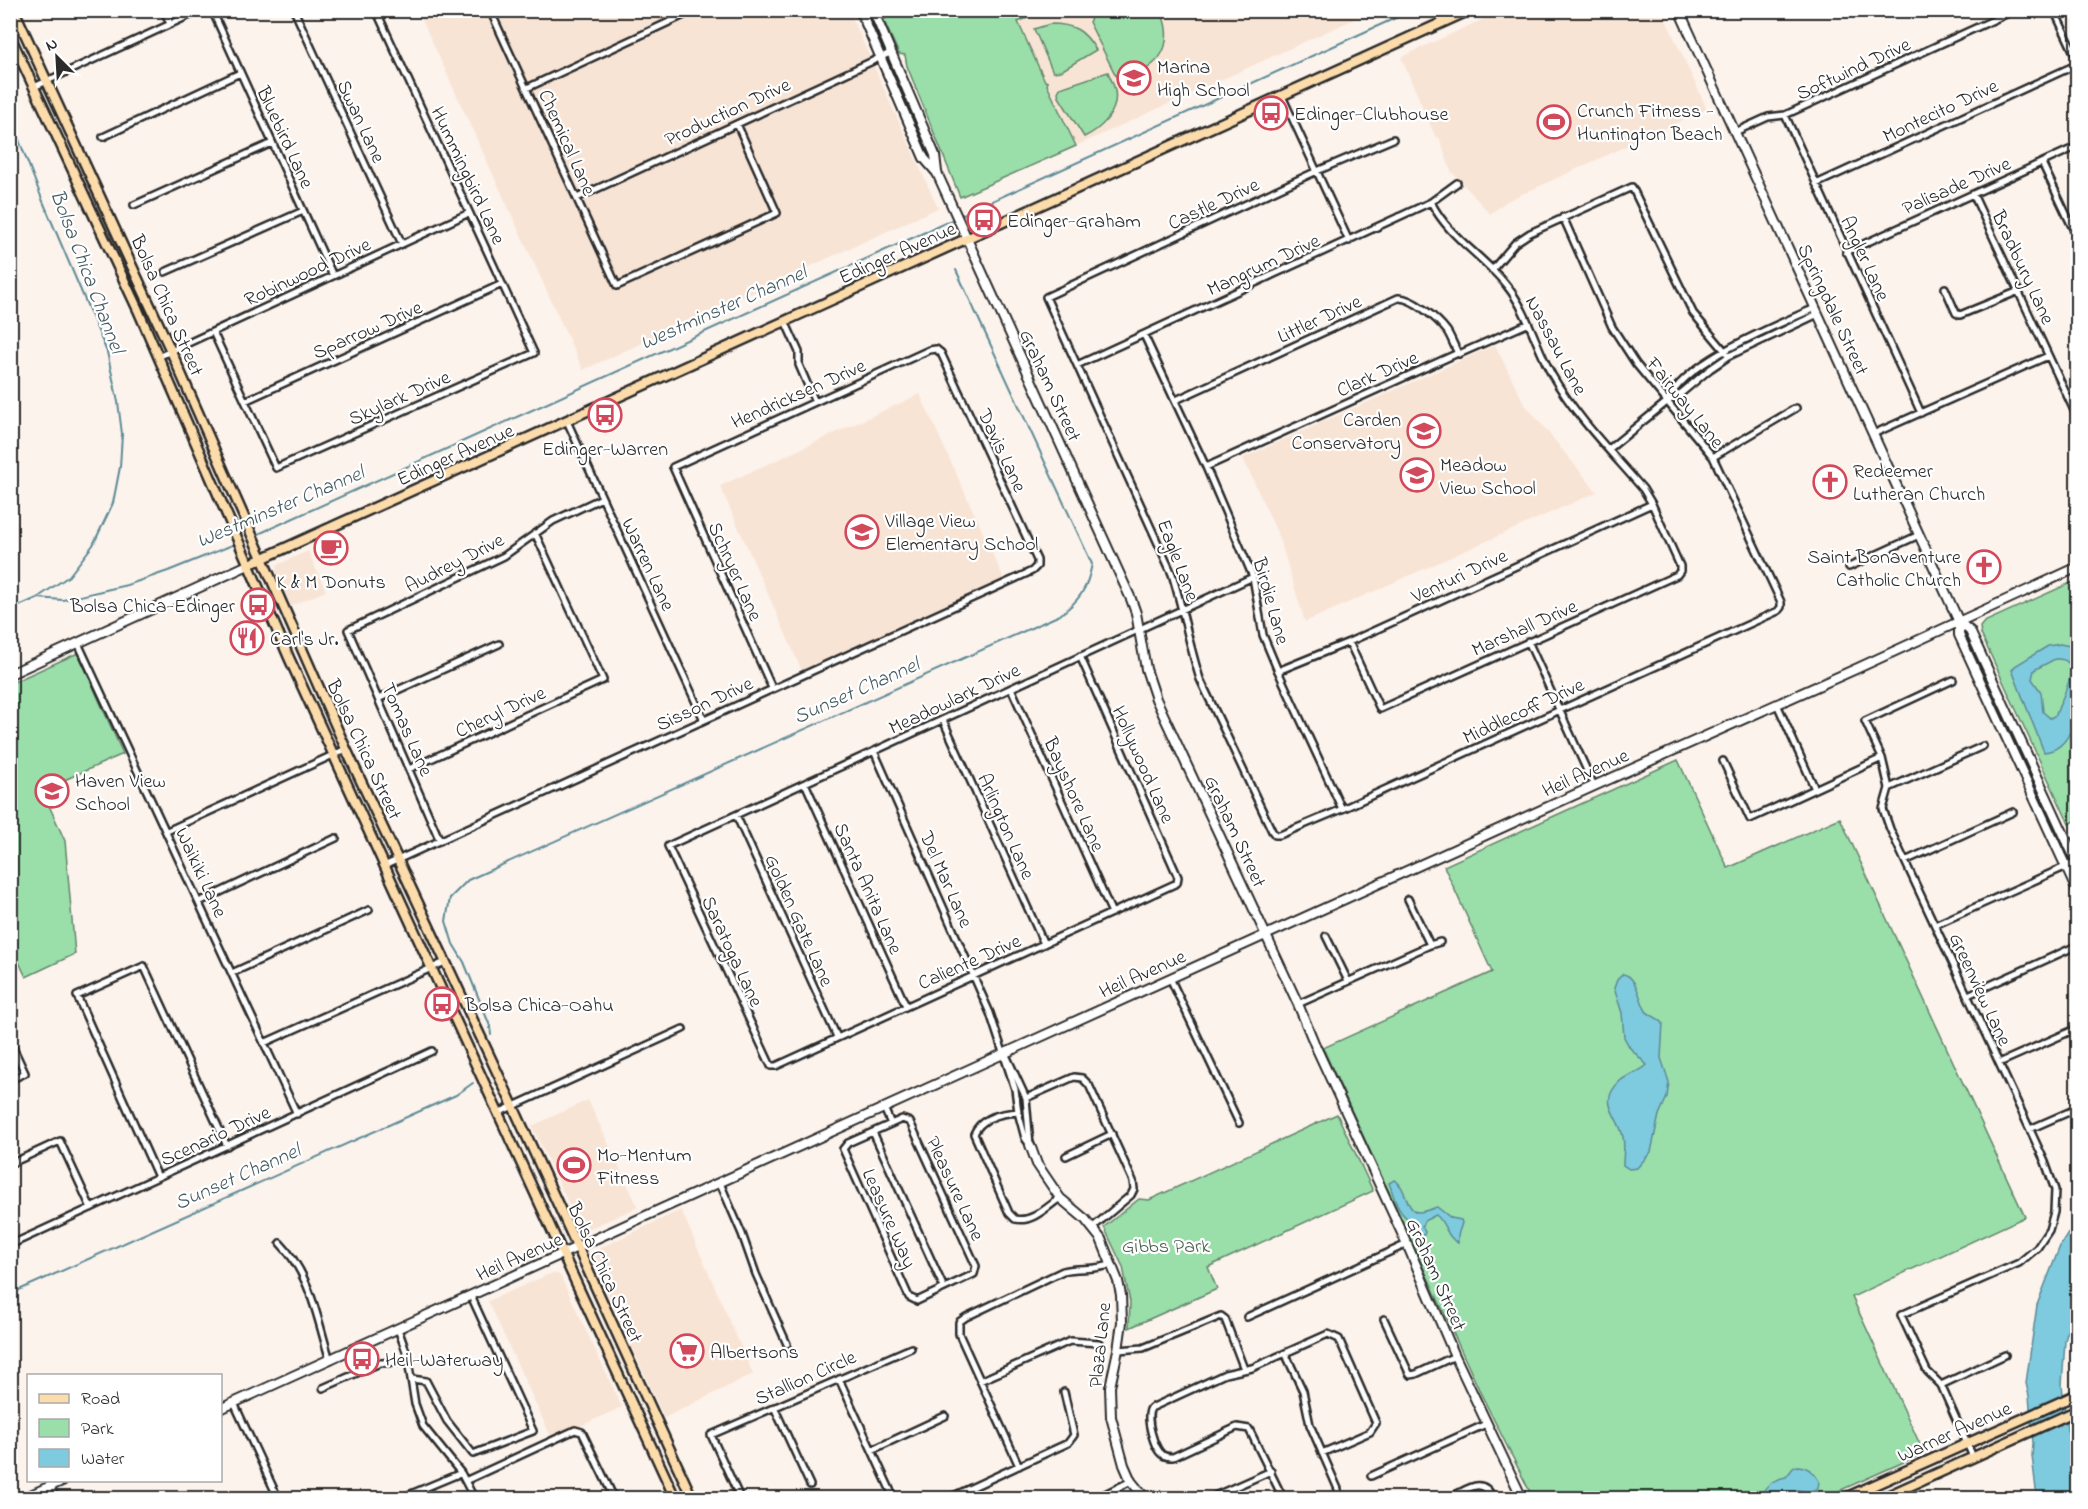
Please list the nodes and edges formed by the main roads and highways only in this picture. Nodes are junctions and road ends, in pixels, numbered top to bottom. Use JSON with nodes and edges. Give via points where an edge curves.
{"nodes":[{"id":1,"x":14,"y":10,"type":"edge"},
{"id":2,"x":860,"y":10,"type":"edge"},
{"id":3,"x":873,"y":10,"type":"edge"},
{"id":4,"x":1470,"y":10,"type":"edge"},
{"id":5,"x":1679,"y":10,"type":"edge"},
{"id":6,"x":10,"y":36,"type":"edge"},
{"id":7,"x":937,"y":173,"type":"junction"},
{"id":8,"x":966,"y":239,"type":"junction"},
{"id":9,"x":262,"y":559,"type":"junction"},
{"id":10,"x":248,"y":565,"type":"junction"},
{"id":11,"x":2078,"y":567,"type":"edge"},
{"id":12,"x":1959,"y":622,"type":"junction"},
{"id":13,"x":304,"y":654,"type":"junction"},
{"id":14,"x":290,"y":660,"type":"junction"},
{"id":15,"x":10,"y":674,"type":"edge"},
{"id":16,"x":2077,"y":864,"type":"edge"},
{"id":17,"x":2078,"y":893,"type":"edge"},
{"id":18,"x":1267,"y":934,"type":"junction"},
{"id":19,"x":1030,"y":1145,"type":"road end"},
{"id":20,"x":577,"y":1248,"type":"junction"},
{"id":21,"x":563,"y":1254,"type":"junction"},
{"id":22,"x":625,"y":1352,"type":"junction"},
{"id":23,"x":611,"y":1359,"type":"junction"},
{"id":24,"x":2078,"y":1394,"type":"edge"},
{"id":25,"x":2078,"y":1403,"type":"edge"},
{"id":26,"x":222,"y":1408,"type":"edge"},
{"id":27,"x":2078,"y":1410,"type":"edge"},
{"id":28,"x":2066,"y":1415,"type":"junction"},
{"id":29,"x":60,"y":1482,"type":"edge"},
{"id":30,"x":24,"y":1498,"type":"edge"},
{"id":31,"x":675,"y":1498,"type":"edge"},
{"id":32,"x":692,"y":1498,"type":"edge"},
{"id":33,"x":1145,"y":1498,"type":"edge"},
{"id":34,"x":1522,"y":1498,"type":"edge"},
{"id":35,"x":1845,"y":1498,"type":"edge"},
{"id":36,"x":1883,"y":1498,"type":"edge"}],
"edges":[{"from":1,"to":9,"type":"main road","name":"Bolsa Chica Street"},
{"from":2,"to":7,"type":"main road","name":"Graham Street","via":[[924,158]]},
{"from":3,"to":7,"type":"main road","name":"Graham Street","via":[[935,154]]},
{"from":4,"to":8,"type":"main road","name":"Edinger Avenue"},
{"from":5,"to":12,"type":"main road","name":"Springdale Street"},
{"from":6,"to":10,"type":"main road","name":"Bolsa Chica Street","via":[[158,357]]},
{"from":7,"to":8,"type":"main road","name":"Graham Street"},
{"from":8,"to":9,"type":"main road","name":"Edinger Avenue"},
{"from":8,"to":18,"type":"main road","name":"Graham Street","via":[[1131,599],[1156,699]]},
{"from":9,"to":10,"type":"main road","name":"Edinger Avenue"},
{"from":9,"to":13,"type":"main road","name":"Bolsa Chica Street"},
{"from":10,"to":14,"type":"main road","name":"Bolsa Chica Street"},
{"from":10,"to":15,"type":"main road","name":"Edinger Avenue"},
{"from":11,"to":12,"type":"main road","name":"Heil Avenue"},
{"from":12,"to":16,"type":"main road","name":"Springdale Street","via":[[1970,631]]},
{"from":12,"to":17,"type":"main road","name":"Springdale Street","via":[[1959,635]]},
{"from":12,"to":18,"type":"main road","name":"Heil Avenue"},
{"from":13,"to":14,"type":"main road"},
{"from":13,"to":20,"type":"main road","name":"Bolsa Chica Street"},
{"from":14,"to":21,"type":"main road","name":"Bolsa Chica Street"},
{"from":18,"to":20,"type":"main road","name":"Heil Avenue"},
{"from":18,"to":34,"type":"main road","name":"Graham Street"},
{"from":19,"to":33,"type":"main road","name":"Plaza Lane","via":[[1037,1164],[1060,1198],[1101,1239],[1112,1264],[1121,1295],[1122,1322],[1110,1387],[1110,1411],[1131,1480]]},
{"from":20,"to":21,"type":"main road","name":"Heil Avenue"},
{"from":20,"to":22,"type":"main road","name":"Bolsa Chica Street"},
{"from":21,"to":23,"type":"main road","name":"Bolsa Chica Street"},
{"from":21,"to":26,"type":"main road","name":"Heil Avenue"},
{"from":22,"to":23,"type":"main road"},
{"from":22,"to":32,"type":"main road","name":"Bolsa Chica Street"},
{"from":23,"to":31,"type":"main road","name":"Bolsa Chica Street"},
{"from":24,"to":35,"type":"main road","name":"Warner Avenue"},
{"from":25,"to":28,"type":"main road"},
{"from":27,"to":28,"type":"main road","name":"Warner Avenue"},
{"from":28,"to":36,"type":"main road","name":"Warner Avenue"},
{"from":29,"to":30,"type":"main road"}]}
